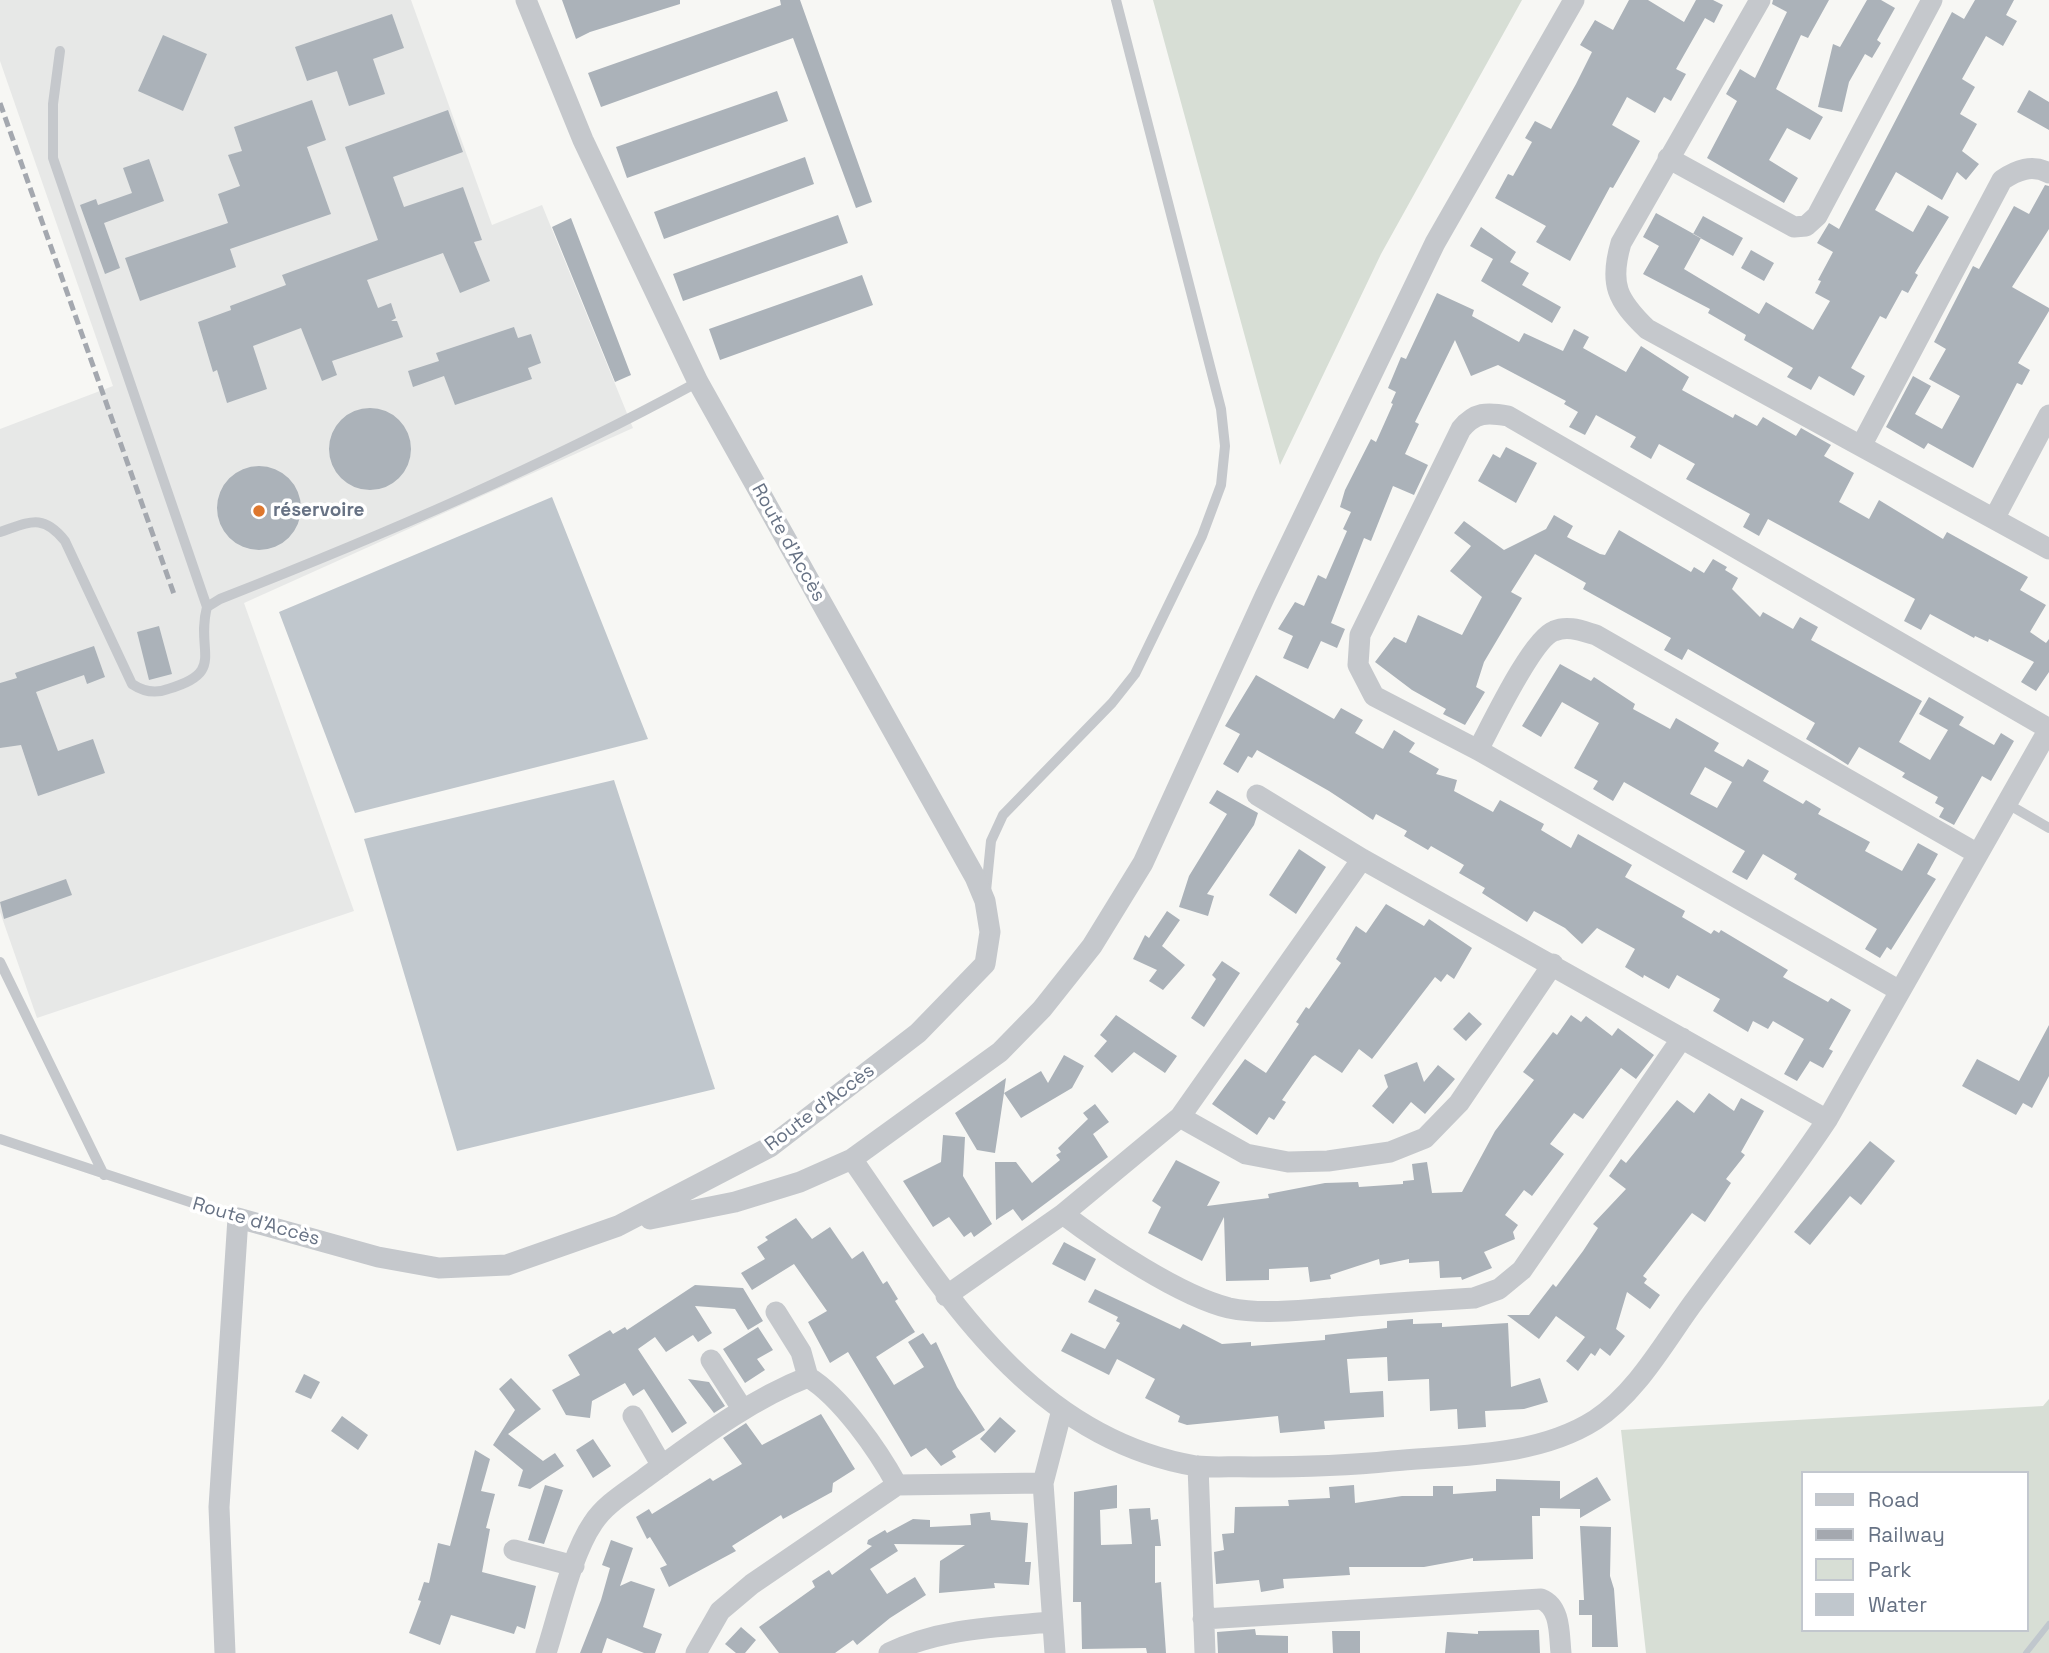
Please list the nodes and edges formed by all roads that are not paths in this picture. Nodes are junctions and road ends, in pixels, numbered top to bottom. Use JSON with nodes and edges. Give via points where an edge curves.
{"nodes":[{"id":1,"x":526,"y":0,"type":"edge"},
{"id":2,"x":1116,"y":0,"type":"edge"},
{"id":3,"x":1574,"y":0,"type":"edge"},
{"id":4,"x":1760,"y":0,"type":"edge"},
{"id":5,"x":1932,"y":0,"type":"edge"},
{"id":6,"x":60,"y":51,"type":"dead end"},
{"id":7,"x":1668,"y":159,"type":"junction"},
{"id":8,"x":2049,"y":173,"type":"edge"},
{"id":9,"x":698,"y":382,"type":"junction"},
{"id":10,"x":2049,"y":415,"type":"edge"},
{"id":11,"x":1861,"y":446,"type":"junction"},
{"id":12,"x":1995,"y":517,"type":"junction"},
{"id":13,"x":0,"y":532,"type":"edge"},
{"id":14,"x":2049,"y":549,"type":"edge"},
{"id":15,"x":207,"y":607,"type":"junction"},
{"id":16,"x":2049,"y":729,"type":"edge"},
{"id":17,"x":1478,"y":750,"type":"junction"},
{"id":18,"x":1257,"y":795,"type":"dead end"},
{"id":19,"x":2006,"y":803,"type":"junction"},
{"id":20,"x":2049,"y":828,"type":"edge"},
{"id":21,"x":1978,"y":853,"type":"junction"},
{"id":22,"x":1362,"y":859,"type":"junction"},
{"id":23,"x":985,"y":901,"type":"junction"},
{"id":24,"x":0,"y":962,"type":"edge"},
{"id":25,"x":1553,"y":964,"type":"junction"},
{"id":26,"x":1900,"y":990,"type":"junction"},
{"id":27,"x":1682,"y":1038,"type":"junction"},
{"id":28,"x":1180,"y":1117,"type":"junction"},
{"id":29,"x":1827,"y":1120,"type":"junction"},
{"id":30,"x":0,"y":1139,"type":"edge"},
{"id":31,"x":852,"y":1159,"type":"junction"},
{"id":32,"x":104,"y":1175,"type":"junction"},
{"id":33,"x":1063,"y":1214,"type":"junction"},
{"id":34,"x":237,"y":1218,"type":"junction"},
{"id":35,"x":618,"y":1226,"type":"junction"},
{"id":36,"x":946,"y":1296,"type":"junction"},
{"id":37,"x":776,"y":1312,"type":"dead end"},
{"id":38,"x":711,"y":1360,"type":"dead end"},
{"id":39,"x":807,"y":1377,"type":"junction"},
{"id":40,"x":743,"y":1410,"type":"junction"},
{"id":41,"x":1062,"y":1410,"type":"junction"},
{"id":42,"x":633,"y":1416,"type":"dead end"},
{"id":43,"x":663,"y":1466,"type":"junction"},
{"id":44,"x":1198,"y":1466,"type":"junction"},
{"id":45,"x":1042,"y":1483,"type":"junction"},
{"id":46,"x":897,"y":1485,"type":"junction"},
{"id":47,"x":514,"y":1550,"type":"dead end"},
{"id":48,"x":574,"y":1566,"type":"junction"},
{"id":49,"x":1203,"y":1619,"type":"junction"},
{"id":50,"x":1052,"y":1622,"type":"junction"},
{"id":51,"x":225,"y":1653,"type":"edge"},
{"id":52,"x":546,"y":1653,"type":"edge"},
{"id":53,"x":696,"y":1653,"type":"edge"},
{"id":54,"x":889,"y":1653,"type":"edge"},
{"id":55,"x":1055,"y":1653,"type":"edge"},
{"id":56,"x":1205,"y":1653,"type":"edge"},
{"id":57,"x":1561,"y":1653,"type":"edge"}],
"edges":[{"from":1,"to":9,"type":"street","name":"Route d'Accès","via":[[583,140]]},
{"from":2,"to":23,"type":"lane","via":[[1221,409],[1225,446],[1221,485],[1202,536],[1135,674],[1003,815],[991,841]]},
{"from":3,"to":31,"type":"street","via":[[1435,243],[1143,863],[1099,934],[1042,1009],[1000,1052]]},
{"from":4,"to":7,"type":"street"},
{"from":5,"to":7,"type":"street","via":[[1817,216],[1806,226],[1794,227]]},
{"from":6,"to":15,"type":"lane","via":[[53,104],[53,158]]},
{"from":7,"to":11,"type":"street","via":[[1621,243],[1613,270],[1627,310],[1647,329]]},
{"from":8,"to":11,"type":"street","via":[[2017,169],[2002,180]]},
{"from":9,"to":15,"type":"lane","via":[[615,427],[434,512]]},
{"from":9,"to":23,"type":"street","name":"Route d'Accès"},
{"from":10,"to":12,"type":"street"},
{"from":11,"to":12,"type":"street"},
{"from":12,"to":14,"type":"street"},
{"from":13,"to":15,"type":"lane","via":[[42,521],[53,526],[65,541],[132,684],[143,691],[184,685],[203,671]]},
{"from":16,"to":17,"type":"street","via":[[1508,416],[1488,412],[1470,418],[1461,429],[1360,635],[1358,650],[1363,680],[1374,696]]},
{"from":16,"to":19,"type":"street"},
{"from":17,"to":21,"type":"street","via":[[1536,646],[1551,632],[1573,629],[1596,635]]},
{"from":17,"to":26,"type":"street"},
{"from":18,"to":22,"type":"street"},
{"from":19,"to":20,"type":"lane"},
{"from":19,"to":21,"type":"street"},
{"from":21,"to":26,"type":"street"},
{"from":22,"to":25,"type":"street"},
{"from":22,"to":28,"type":"street"},
{"from":23,"to":35,"type":"street","name":"Route d'Accès","via":[[990,932],[985,964],[918,1033],[770,1147]]},
{"from":24,"to":32,"type":"lane"},
{"from":25,"to":27,"type":"street"},
{"from":25,"to":28,"type":"street","via":[[1459,1103],[1425,1138],[1390,1152],[1288,1162],[1246,1154]]},
{"from":26,"to":29,"type":"street"},
{"from":27,"to":29,"type":"street"},
{"from":27,"to":33,"type":"street","via":[[1522,1270],[1499,1289],[1474,1298],[1297,1310],[1231,1308],[1206,1301],[1102,1244]]},
{"from":28,"to":33,"type":"street"},
{"from":29,"to":44,"type":"street","via":[[1631,1387],[1594,1420],[1545,1442],[1498,1451],[1330,1467]]},
{"from":30,"to":32,"type":"lane","name":"Route d'Accès"},
{"from":31,"to":35,"type":"street","via":[[800,1182],[735,1202]]},
{"from":31,"to":36,"type":"street"},
{"from":32,"to":34,"type":"lane","name":"Route d'Accès"},
{"from":33,"to":36,"type":"street"},
{"from":34,"to":35,"type":"street","name":"Route d'Accès","via":[[378,1257],[439,1268],[507,1265]]},
{"from":34,"to":51,"type":"street","via":[[219,1507]]},
{"from":36,"to":41,"type":"street","via":[[1009,1369]]},
{"from":37,"to":39,"type":"street","via":[[801,1352]]},
{"from":38,"to":40,"type":"street"},
{"from":39,"to":40,"type":"street"},
{"from":39,"to":46,"type":"street","via":[[825,1387],[886,1464]]},
{"from":40,"to":43,"type":"street"},
{"from":41,"to":44,"type":"street","via":[[1099,1432],[1158,1456]]},
{"from":41,"to":45,"type":"street"},
{"from":42,"to":43,"type":"street"},
{"from":43,"to":48,"type":"street","via":[[593,1521]]},
{"from":44,"to":49,"type":"street"},
{"from":45,"to":46,"type":"street"},
{"from":45,"to":50,"type":"street"},
{"from":46,"to":53,"type":"street","via":[[752,1584],[720,1611]]},
{"from":47,"to":48,"type":"street"},
{"from":48,"to":52,"type":"street"},
{"from":49,"to":56,"type":"street"},
{"from":49,"to":57,"type":"street","via":[[1541,1599],[1550,1602],[1555,1613]]},
{"from":50,"to":54,"type":"street","via":[[954,1631],[918,1639]]},
{"from":50,"to":55,"type":"street"}]}
